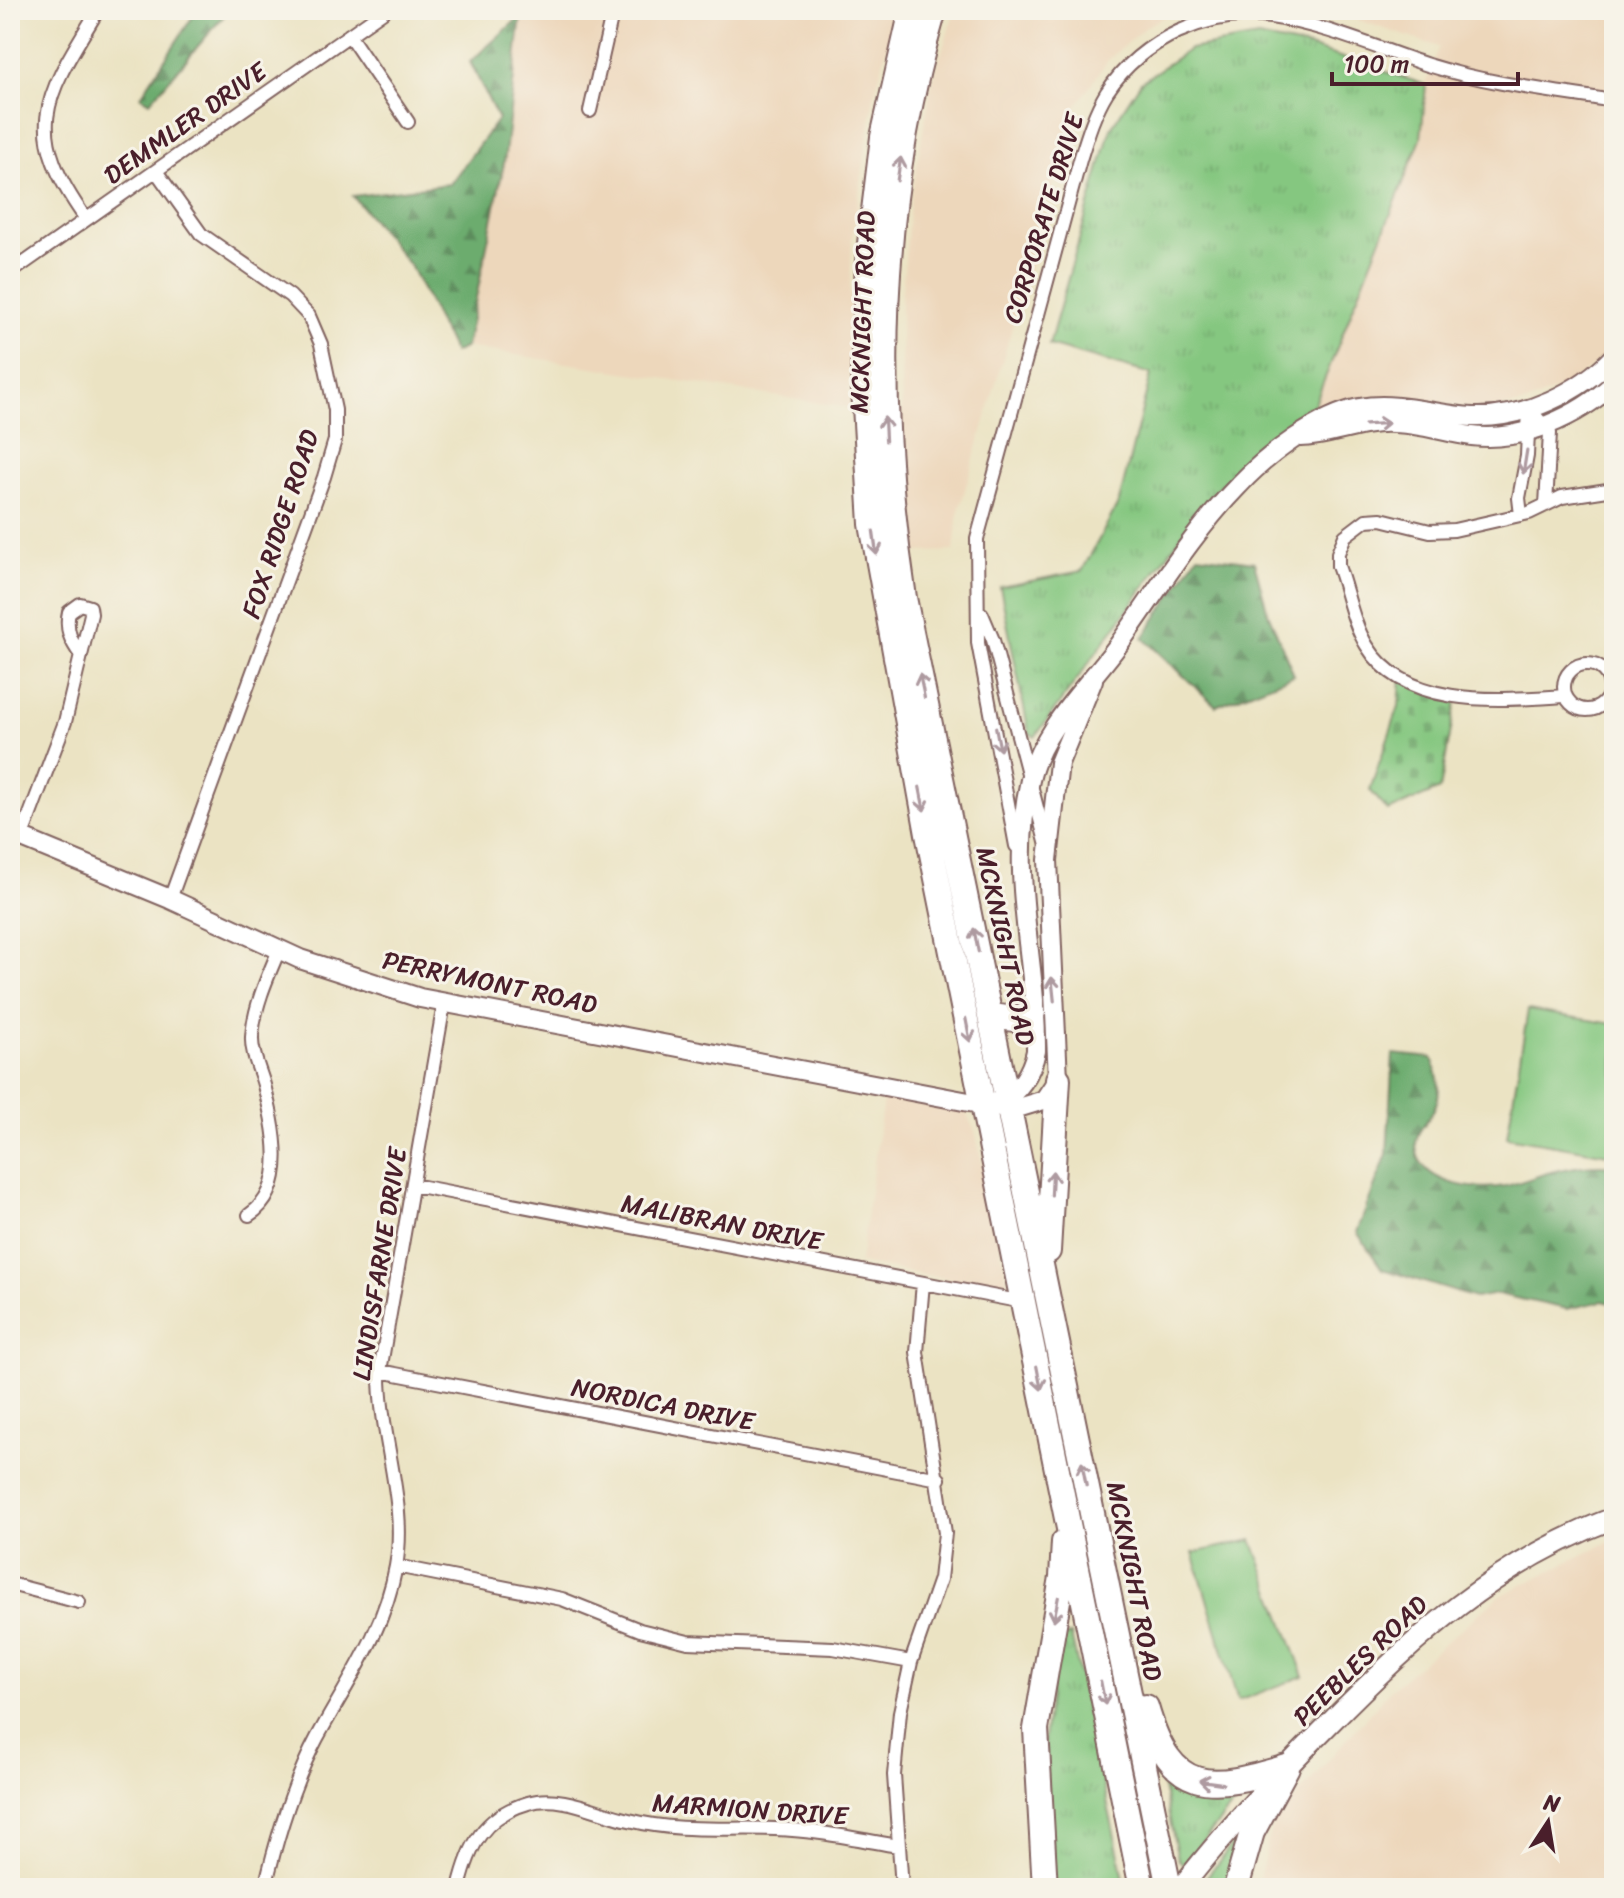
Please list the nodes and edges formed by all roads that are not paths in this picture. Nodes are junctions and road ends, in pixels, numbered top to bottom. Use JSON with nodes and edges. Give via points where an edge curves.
{"nodes":[{"id":1,"x":98,"y":10,"type":"edge"},
{"id":2,"x":385,"y":10,"type":"edge"},
{"id":3,"x":613,"y":10,"type":"edge"},
{"id":4,"x":912,"y":10,"type":"edge"},
{"id":5,"x":934,"y":10,"type":"edge"},
{"id":6,"x":349,"y":35,"type":"junction"},
{"id":7,"x":1614,"y":101,"type":"edge"},
{"id":8,"x":590,"y":111,"type":"dead end"},
{"id":9,"x":408,"y":122,"type":"dead end"},
{"id":10,"x":156,"y":171,"type":"junction"},
{"id":11,"x":86,"y":219,"type":"junction"},
{"id":12,"x":10,"y":273,"type":"edge"},
{"id":13,"x":1614,"y":356,"type":"edge"},
{"id":14,"x":1614,"y":383,"type":"edge"},
{"id":15,"x":1529,"y":408,"type":"junction"},
{"id":16,"x":1546,"y":425,"type":"junction"},
{"id":17,"x":1527,"y":431,"type":"junction"},
{"id":18,"x":1301,"y":437,"type":"junction"},
{"id":19,"x":1614,"y":489,"type":"edge"},
{"id":20,"x":1546,"y":505,"type":"junction"},
{"id":21,"x":1521,"y":515,"type":"junction"},
{"id":22,"x":979,"y":607,"type":"junction"},
{"id":23,"x":81,"y":655,"type":"dead end"},
{"id":24,"x":1093,"y":680,"type":"junction"},
{"id":25,"x":1565,"y":696,"type":"junction"},
{"id":26,"x":1610,"y":700,"type":"edge"},
{"id":27,"x":1030,"y":781,"type":"junction"},
{"id":28,"x":16,"y":836,"type":"edge"},
{"id":29,"x":1048,"y":860,"type":"junction"},
{"id":30,"x":1019,"y":861,"type":"junction"},
{"id":31,"x":170,"y":899,"type":"junction"},
{"id":32,"x":279,"y":950,"type":"junction"},
{"id":33,"x":444,"y":1004,"type":"junction"},
{"id":34,"x":1033,"y":1012,"type":"junction"},
{"id":35,"x":992,"y":1016,"type":"junction"},
{"id":36,"x":1058,"y":1079,"type":"junction"},
{"id":37,"x":1010,"y":1104,"type":"junction"},
{"id":38,"x":983,"y":1105,"type":"junction"},
{"id":39,"x":413,"y":1185,"type":"junction"},
{"id":40,"x":249,"y":1215,"type":"dead end"},
{"id":41,"x":923,"y":1283,"type":"junction"},
{"id":42,"x":1047,"y":1289,"type":"junction"},
{"id":43,"x":1023,"y":1302,"type":"junction"},
{"id":44,"x":380,"y":1371,"type":"junction"},
{"id":45,"x":939,"y":1479,"type":"junction"},
{"id":46,"x":1065,"y":1504,"type":"junction"},
{"id":47,"x":1614,"y":1518,"type":"edge"},
{"id":48,"x":1100,"y":1550,"type":"junction"},
{"id":49,"x":396,"y":1566,"type":"junction"},
{"id":50,"x":10,"y":1584,"type":"edge"},
{"id":51,"x":79,"y":1602,"type":"dead end"},
{"id":52,"x":911,"y":1662,"type":"junction"},
{"id":53,"x":1287,"y":1767,"type":"junction"},
{"id":54,"x":897,"y":1846,"type":"junction"},
{"id":55,"x":265,"y":1888,"type":"edge"},
{"id":56,"x":459,"y":1888,"type":"edge"},
{"id":57,"x":902,"y":1888,"type":"edge"},
{"id":58,"x":1045,"y":1888,"type":"edge"},
{"id":59,"x":1142,"y":1888,"type":"edge"},
{"id":60,"x":1169,"y":1888,"type":"edge"},
{"id":61,"x":1181,"y":1888,"type":"edge"},
{"id":62,"x":1236,"y":1888,"type":"edge"}],
"edges":[{"from":1,"to":11,"type":"street","via":[[54,86],[46,130],[57,177]]},
{"from":2,"to":6,"type":"street","name":"DEMMLER DRIVE"},
{"from":3,"to":8,"type":"street"},
{"from":4,"to":38,"type":"highway","name":"MCKNIGHT ROAD","one_way":true,"via":[[883,137],[871,219],[863,335],[865,449],[884,601]]},
{"from":35,"to":5,"type":"highway","name":"MCKNIGHT ROAD","one_way":true,"via":[[904,598],[886,435],[884,335],[892,221],[903,140]]},
{"from":6,"to":9,"type":"street"},
{"from":6,"to":10,"type":"street","name":"DEMMLER DRIVE"},
{"from":7,"to":22,"type":"street","name":"CORPORATE DRIVE","via":[[1478,78],[1269,16],[1212,20],[1173,35],[1142,56],[1106,94],[1080,160],[984,505],[975,556]]},
{"from":10,"to":11,"type":"street","name":"DEMMLER DRIVE"},
{"from":10,"to":31,"type":"street","name":"FOX RIDGE ROAD","via":[[201,234],[302,305],[321,344],[336,427],[324,477]]},
{"from":11,"to":12,"type":"street","name":"DEMMLER DRIVE"},
{"from":13,"to":15,"type":"street","via":[[1581,383]]},
{"from":14,"to":16,"type":"street"},
{"from":15,"to":16,"type":"street"},
{"from":15,"to":17,"type":"street"},
{"from":15,"to":18,"type":"street","via":[[1474,417],[1399,405],[1363,407],[1314,424]]},
{"from":16,"to":17,"type":"street"},
{"from":16,"to":20,"type":"street","via":[[1551,442]]},
{"from":18,"to":17,"type":"street","one_way":true,"via":[[1377,423],[1486,437]]},
{"from":17,"to":21,"type":"street","one_way":true},
{"from":18,"to":24,"type":"street","via":[[1230,494]]},
{"from":19,"to":20,"type":"street","via":[[1562,497]]},
{"from":20,"to":21,"type":"street"},
{"from":21,"to":25,"type":"street","via":[[1441,532],[1366,520],[1345,536],[1338,566],[1363,639],[1396,675],[1468,698]]},
{"from":22,"to":27,"type":"street","name":"CORPORATE DRIVE","via":[[993,640]]},
{"from":22,"to":30,"type":"street","name":"CORPORATE DRIVE","one_way":true,"via":[[978,643]]},
{"from":23,"to":28,"type":"street","via":[[65,722]]},
{"from":24,"to":27,"type":"street","via":[[1046,740]]},
{"from":24,"to":29,"type":"street","via":[[1059,763]]},
{"from":25,"to":26,"type":"street","via":[[1582,710]]},
{"from":25,"to":26,"type":"street","via":[[1567,674],[1587,664],[1606,674]]},
{"from":27,"to":29,"type":"street","name":"CORPORATE DRIVE"},
{"from":27,"to":30,"type":"street"},
{"from":28,"to":31,"type":"street","name":"PERRYMONT ROAD"},
{"from":36,"to":29,"type":"street","one_way":true},
{"from":30,"to":34,"type":"street"},
{"from":31,"to":32,"type":"street","name":"PERRYMONT ROAD"},
{"from":32,"to":33,"type":"street","name":"PERRYMONT ROAD","via":[[370,984]]},
{"from":32,"to":40,"type":"street","via":[[262,990],[252,1039],[274,1134],[274,1183],[270,1197]]},
{"from":33,"to":38,"type":"street","name":"PERRYMONT ROAD"},
{"from":33,"to":39,"type":"street","name":"LINDISFARNE DRIVE"},
{"from":34,"to":35,"type":"highway","via":[[1014,1019]]},
{"from":34,"to":37,"type":"street","via":[[1035,1060]]},
{"from":35,"to":37,"type":"highway","name":"MCKNIGHT ROAD"},
{"from":36,"to":37,"type":"street","via":[[1044,1100]]},
{"from":42,"to":36,"type":"highway","one_way":true},
{"from":37,"to":38,"type":"street","name":"PERRYMONT ROAD"},
{"from":37,"to":42,"type":"highway","name":"MCKNIGHT ROAD"},
{"from":38,"to":43,"type":"highway","name":"MCKNIGHT ROAD"},
{"from":39,"to":41,"type":"street","name":"MALIBRAN DRIVE"},
{"from":39,"to":44,"type":"street","name":"LINDISFARNE DRIVE"},
{"from":41,"to":43,"type":"street","name":"MALIBRAN DRIVE"},
{"from":41,"to":45,"type":"street","via":[[917,1352]]},
{"from":48,"to":42,"type":"highway","name":"MCKNIGHT ROAD","one_way":true},
{"from":43,"to":46,"type":"highway","name":"MCKNIGHT ROAD","one_way":true},
{"from":44,"to":45,"type":"street","name":"NORDICA DRIVE"},
{"from":44,"to":49,"type":"street","name":"LINDISFARNE DRIVE","via":[[394,1492]]},
{"from":45,"to":52,"type":"street","via":[[945,1520],[943,1562]]},
{"from":46,"to":58,"type":"highway","one_way":true,"via":[[1062,1577],[1036,1729]]},
{"from":46,"to":59,"type":"highway","name":"MCKNIGHT ROAD","one_way":true},
{"from":47,"to":53,"type":"main road","name":"PEEBLES ROAD","via":[[1536,1552],[1460,1602],[1396,1656]]},
{"from":53,"to":48,"type":"highway","one_way":true,"via":[[1216,1784],[1191,1777],[1169,1760],[1151,1725]]},
{"from":48,"to":60,"type":"highway","name":"MCKNIGHT ROAD"},
{"from":49,"to":52,"type":"street","via":[[562,1599],[640,1630],[688,1642],[833,1648]]},
{"from":49,"to":55,"type":"street","name":"LINDISFARNE DRIVE","via":[[371,1647],[316,1740],[289,1802]]},
{"from":50,"to":51,"type":"street"},
{"from":52,"to":54,"type":"street","via":[[895,1755]]},
{"from":53,"to":61,"type":"main road","name":"PEEBLES ROAD","via":[[1233,1822]]},
{"from":53,"to":62,"type":"highway","via":[[1252,1832]]},
{"from":54,"to":56,"type":"street","name":"MARMION DRIVE","via":[[807,1830],[673,1828],[568,1803],[537,1801],[500,1816],[478,1834]]},
{"from":54,"to":57,"type":"street"}]}
